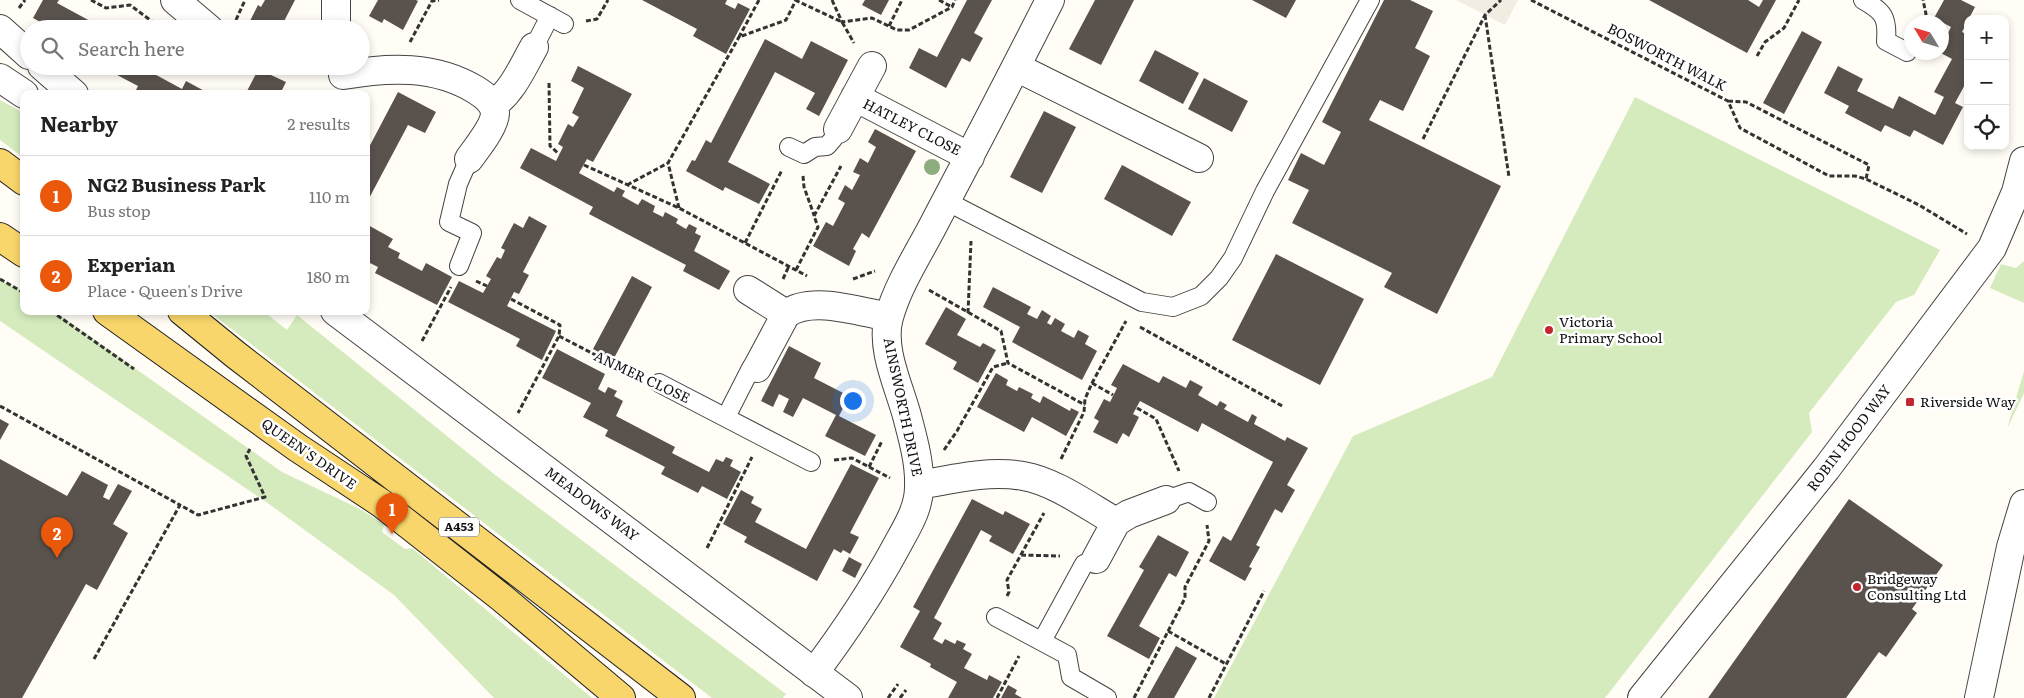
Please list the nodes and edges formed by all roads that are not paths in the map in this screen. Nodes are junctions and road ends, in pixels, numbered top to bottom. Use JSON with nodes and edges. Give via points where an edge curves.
{"nodes":[{"id":1,"x":175,"y":0,"type":"edge"},
{"id":2,"x":336,"y":0,"type":"edge"},
{"id":3,"x":520,"y":0,"type":"edge"},
{"id":4,"x":1050,"y":0,"type":"edge"},
{"id":5,"x":1370,"y":0,"type":"edge"},
{"id":6,"x":1863,"y":0,"type":"edge"},
{"id":7,"x":198,"y":20,"type":"edge"},
{"id":8,"x":336,"y":20,"type":"edge"},
{"id":9,"x":0,"y":29,"type":"edge"},
{"id":10,"x":20,"y":47,"type":"edge"},
{"id":11,"x":1904,"y":50,"type":"edge"},
{"id":12,"x":530,"y":54,"type":"joint"},
{"id":13,"x":872,"y":66,"type":"road end"},
{"id":14,"x":1016,"y":67,"type":"junction"},
{"id":15,"x":370,"y":71,"type":"edge"},
{"id":16,"x":52,"y":75,"type":"edge"},
{"id":17,"x":0,"y":78,"type":"edge"},
{"id":18,"x":69,"y":90,"type":"edge"},
{"id":19,"x":20,"y":91,"type":"edge"},
{"id":20,"x":855,"y":97,"type":"junction"},
{"id":21,"x":493,"y":106,"type":"junction"},
{"id":22,"x":838,"y":129,"type":"joint"},
{"id":23,"x":796,"y":150,"type":"road end"},
{"id":24,"x":970,"y":157,"type":"junction"},
{"id":25,"x":1199,"y":158,"type":"dead end"},
{"id":26,"x":469,"y":159,"type":"joint"},
{"id":27,"x":2024,"y":161,"type":"edge"},
{"id":28,"x":0,"y":162,"type":"edge"},
{"id":29,"x":20,"y":178,"type":"edge"},
{"id":30,"x":946,"y":201,"type":"junction"},
{"id":31,"x":0,"y":237,"type":"edge"},
{"id":32,"x":20,"y":251,"type":"edge"},
{"id":33,"x":459,"y":266,"type":"road end"},
{"id":34,"x":748,"y":290,"type":"dead end"},
{"id":35,"x":786,"y":314,"type":"junction"},
{"id":36,"x":113,"y":315,"type":"edge"},
{"id":37,"x":187,"y":315,"type":"edge"},
{"id":38,"x":340,"y":315,"type":"edge"},
{"id":39,"x":889,"y":317,"type":"junction"},
{"id":40,"x":757,"y":368,"type":"joint"},
{"id":41,"x":659,"y":382,"type":"road end"},
{"id":42,"x":726,"y":417,"type":"junction"},
{"id":43,"x":811,"y":462,"type":"road end"},
{"id":44,"x":919,"y":489,"type":"junction"},
{"id":45,"x":1178,"y":496,"type":"joint"},
{"id":46,"x":1207,"y":502,"type":"road end"},
{"id":47,"x":2024,"y":504,"type":"edge"},
{"id":48,"x":1116,"y":522,"type":"junction"},
{"id":49,"x":1090,"y":562,"type":"joint"},
{"id":50,"x":996,"y":617,"type":"road end"},
{"id":51,"x":1036,"y":638,"type":"junction"},
{"id":52,"x":814,"y":673,"type":"junction"},
{"id":53,"x":621,"y":698,"type":"edge"},
{"id":54,"x":681,"y":698,"type":"edge"},
{"id":55,"x":848,"y":698,"type":"edge"},
{"id":56,"x":1107,"y":698,"type":"edge"},
{"id":57,"x":1642,"y":698,"type":"edge"},
{"id":58,"x":1979,"y":698,"type":"edge"}],
"edges":[{"from":1,"to":7,"type":"street"},
{"from":2,"to":8,"type":"street"},
{"from":3,"to":12,"type":"lane","via":[[556,20]]},
{"from":4,"to":14,"type":"street","name":"AINSWORTH DRIVE"},
{"from":5,"to":30,"type":"lane","via":[[1233,258],[1202,296],[1173,307],[1142,302]]},
{"from":6,"to":11,"type":"lane","via":[[1882,12],[1887,27],[1886,40]]},
{"from":9,"to":10,"type":"street"},
{"from":12,"to":21,"type":"street","via":[[512,88]]},
{"from":13,"to":20,"type":"street","name":"HATLEY CLOSE"},
{"from":14,"to":24,"type":"street","name":"AINSWORTH DRIVE"},
{"from":14,"to":25,"type":"street"},
{"from":15,"to":21,"type":"street","via":[[396,69],[441,74],[464,82],[485,95]]},
{"from":16,"to":18,"type":"street"},
{"from":17,"to":19,"type":"street"},
{"from":20,"to":22,"type":"street","name":"HATLEY CLOSE"},
{"from":20,"to":24,"type":"street","name":"HATLEY CLOSE"},
{"from":21,"to":26,"type":"street","via":[[492,124]]},
{"from":22,"to":23,"type":"lane","name":"HATLEY CLOSE","via":[[827,146]]},
{"from":24,"to":30,"type":"street","name":"AINSWORTH DRIVE"},
{"from":26,"to":33,"type":"lane","via":[[458,184],[449,222],[472,233]]},
{"from":27,"to":57,"type":"street","name":"ROBIN HOOD WAY","via":[[2016,192],[1992,248],[1826,469]]},
{"from":28,"to":29,"type":"main road"},
{"from":30,"to":39,"type":"street","name":"AINSWORTH DRIVE","via":[[906,276]]},
{"from":31,"to":32,"type":"main road"},
{"from":34,"to":35,"type":"street"},
{"from":35,"to":39,"type":"street","via":[[816,304]]},
{"from":35,"to":40,"type":"street"},
{"from":36,"to":53,"type":"main road","name":"QUEEN'S DRIVE","number":"A453","via":[[298,448],[381,503],[502,598]]},
{"from":37,"to":54,"type":"main road","number":"A453"},
{"from":38,"to":52,"type":"street","name":"MEADOWS WAY"},
{"from":39,"to":44,"type":"street","name":"AINSWORTH DRIVE","via":[[889,352],[915,451]]},
{"from":40,"to":42,"type":"lane","via":[[751,368]]},
{"from":41,"to":42,"type":"lane","name":"ANMER CLOSE"},
{"from":42,"to":43,"type":"lane","name":"ANMER CLOSE"},
{"from":44,"to":48,"type":"street","via":[[992,474],[1023,476],[1053,487]]},
{"from":44,"to":52,"type":"street","name":"AINSWORTH DRIVE","via":[[912,517],[874,588]]},
{"from":45,"to":46,"type":"lane"},
{"from":45,"to":48,"type":"street"},
{"from":47,"to":58,"type":"street","via":[[2011,547]]},
{"from":48,"to":49,"type":"street"},
{"from":49,"to":51,"type":"lane"},
{"from":50,"to":51,"type":"lane"},
{"from":51,"to":56,"type":"lane","via":[[1067,655],[1071,677]]},
{"from":52,"to":55,"type":"street","name":"MEADOWS WAY"}]}
